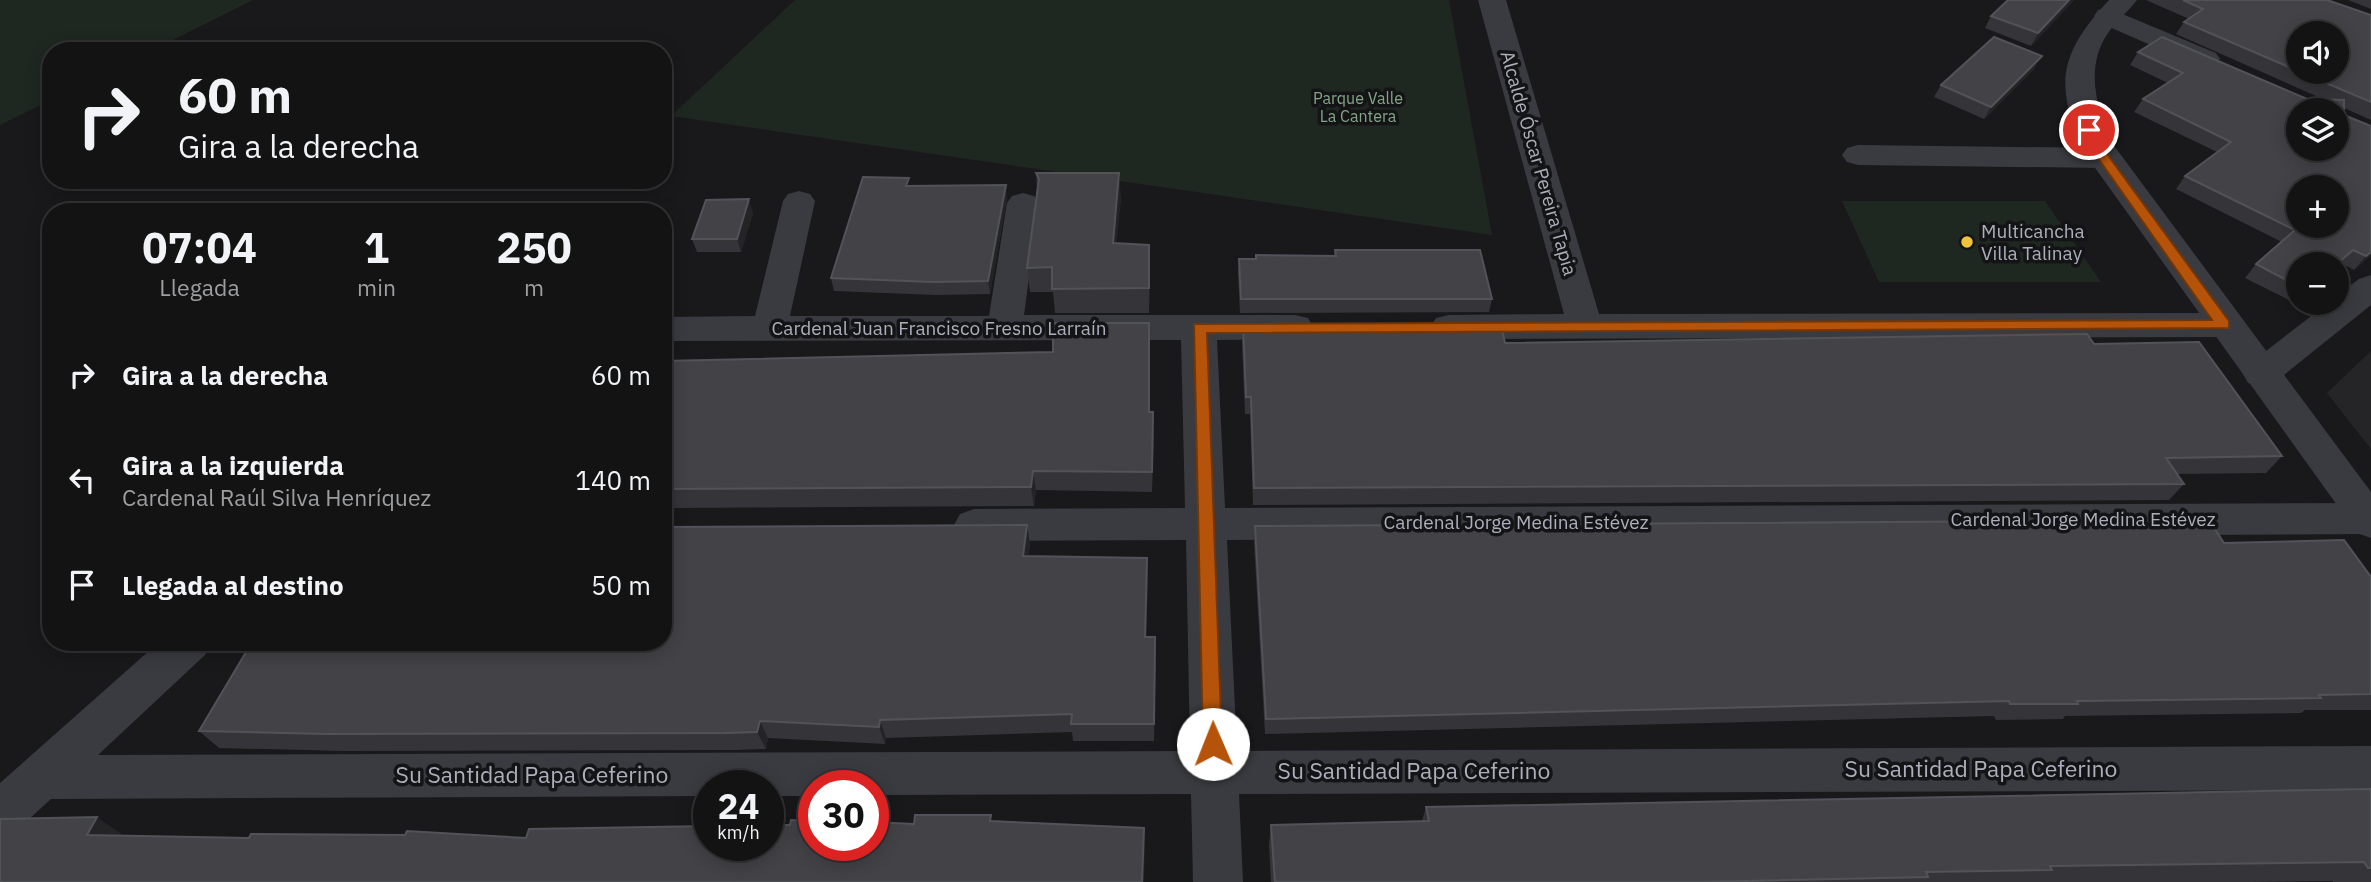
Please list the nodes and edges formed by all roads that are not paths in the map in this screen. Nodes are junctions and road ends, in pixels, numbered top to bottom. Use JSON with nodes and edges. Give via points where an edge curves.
{"nodes":[{"id":1,"x":1492,"y":0,"type":"edge"},
{"id":2,"x":2115,"y":8,"type":"edge"},
{"id":3,"x":2234,"y":72,"type":"edge"},
{"id":4,"x":1858,"y":155,"type":"dead end"},
{"id":5,"x":2104,"y":158,"type":"junction"},
{"id":6,"x":799,"y":201,"type":"dead end"},
{"id":7,"x":1023,"y":203,"type":"dead end"},
{"id":8,"x":2371,"y":287,"type":"edge"},
{"id":9,"x":2224,"y":325,"type":"junction"},
{"id":10,"x":1585,"y":326,"type":"junction"},
{"id":11,"x":1324,"y":327,"type":"edge"},
{"id":12,"x":1421,"y":327,"type":"edge"},
{"id":13,"x":770,"y":328,"type":"junction"},
{"id":14,"x":1005,"y":328,"type":"junction"},
{"id":15,"x":1199,"y":328,"type":"junction"},
{"id":16,"x":672,"y":329,"type":"edge"},
{"id":17,"x":2261,"y":374,"type":"junction"},
{"id":18,"x":2370,"y":520,"type":"edge"},
{"id":19,"x":1207,"y":524,"type":"junction"},
{"id":20,"x":942,"y":525,"type":"edge"},
{"id":21,"x":180,"y":651,"type":"edge"},
{"id":22,"x":2371,"y":768,"type":"edge"},
{"id":23,"x":1213,"y":772,"type":"junction"},
{"id":24,"x":38,"y":777,"type":"junction"},
{"id":25,"x":0,"y":814,"type":"edge"},
{"id":26,"x":1218,"y":882,"type":"edge"}],
"edges":[{"from":1,"to":10,"type":"street","name":"Alcalde Óscar Pereira Tapia"},
{"from":2,"to":3,"type":"street"},
{"from":2,"to":5,"type":"street","via":[[2093,35],[2080,79],[2089,130]]},
{"from":4,"to":5,"type":"street"},
{"from":5,"to":9,"type":"street"},
{"from":6,"to":13,"type":"street"},
{"from":7,"to":14,"type":"street"},
{"from":8,"to":17,"type":"street"},
{"from":9,"to":10,"type":"street"},
{"from":9,"to":17,"type":"street"},
{"from":10,"to":12,"type":"street"},
{"from":11,"to":15,"type":"street","name":"Cardenal Juan Francisco Fresno Larraín"},
{"from":13,"to":14,"type":"street","name":"Cardenal Juan Francisco Fresno Larraín"},
{"from":13,"to":16,"type":"street","name":"Cardenal Juan Francisco Fresno Larraín"},
{"from":14,"to":15,"type":"street","name":"Cardenal Juan Francisco Fresno Larraín"},
{"from":15,"to":19,"type":"street"},
{"from":17,"to":18,"type":"street"},
{"from":18,"to":19,"type":"street","name":"Cardenal Jorge Medina Estévez"},
{"from":19,"to":20,"type":"street","name":"Cardenal Jorge Medina Estévez"},
{"from":19,"to":23,"type":"street"},
{"from":21,"to":24,"type":"street"},
{"from":22,"to":23,"type":"street","name":"Su Santidad Papa Ceferino"},
{"from":23,"to":24,"type":"street","name":"Su Santidad Papa Ceferino"},
{"from":23,"to":26,"type":"street"},
{"from":24,"to":25,"type":"street"}]}
